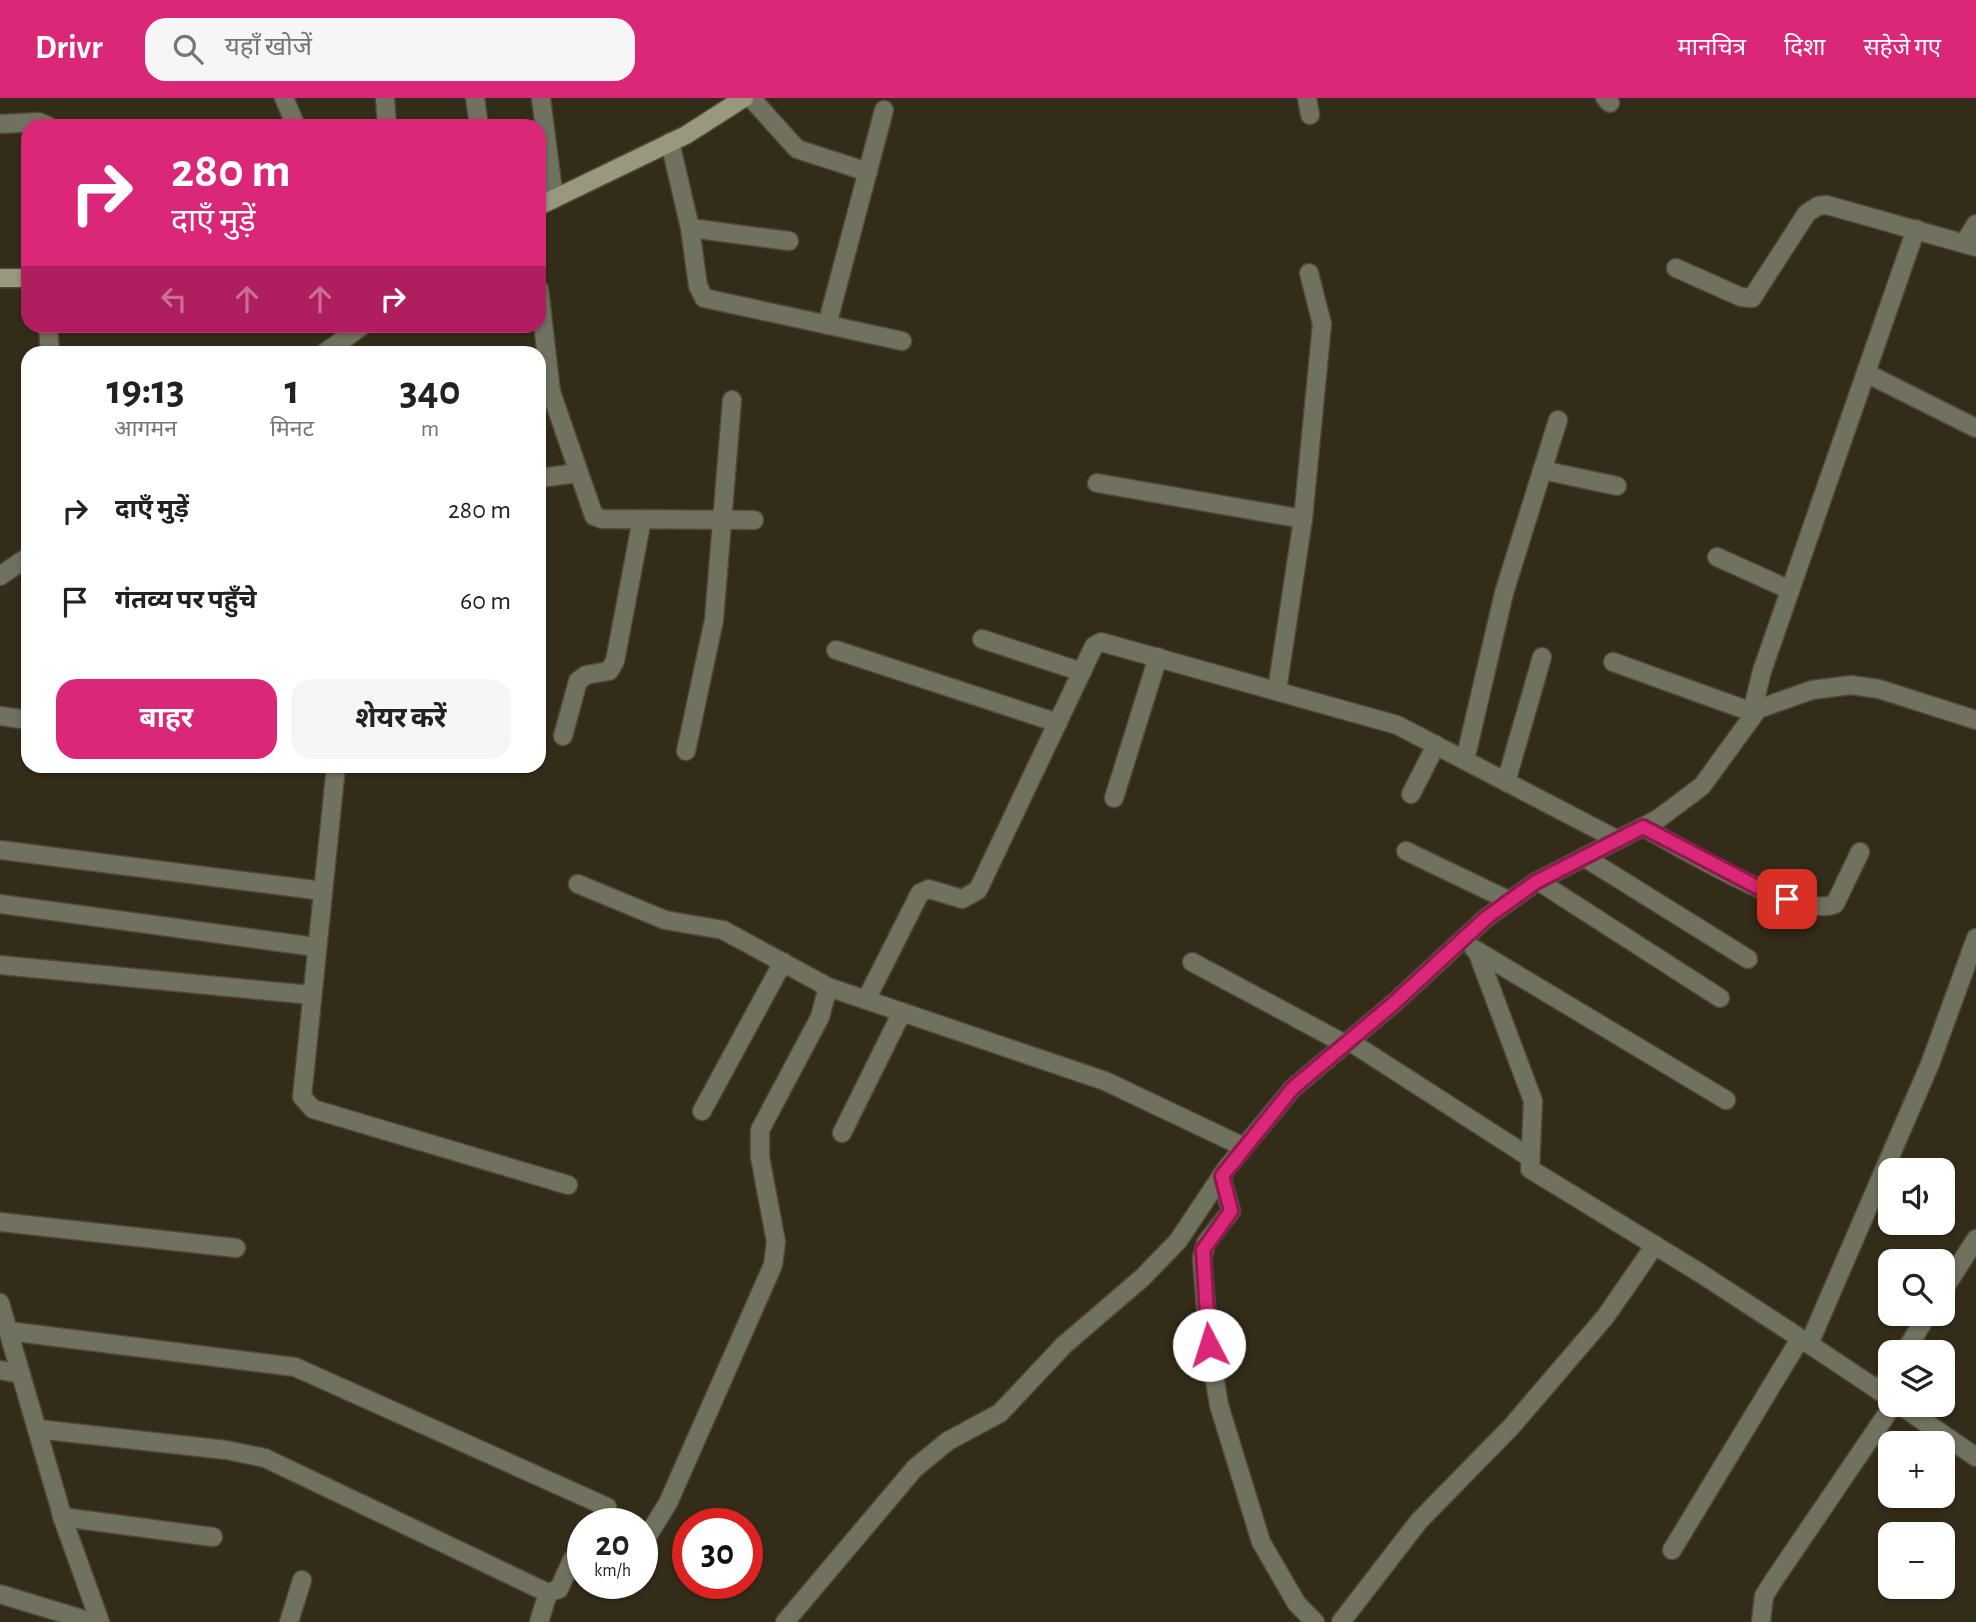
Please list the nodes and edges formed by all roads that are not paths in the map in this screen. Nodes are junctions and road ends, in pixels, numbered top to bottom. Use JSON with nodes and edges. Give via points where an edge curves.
{"nodes":[{"id":1,"x":284,"y":98,"type":"edge"},
{"id":2,"x":385,"y":98,"type":"edge"},
{"id":3,"x":475,"y":98,"type":"edge"},
{"id":4,"x":541,"y":98,"type":"edge"},
{"id":5,"x":744,"y":98,"type":"edge"},
{"id":6,"x":751,"y":98,"type":"edge"},
{"id":7,"x":884,"y":110,"type":"dead end"},
{"id":8,"x":293,"y":119,"type":"edge"},
{"id":9,"x":386,"y":119,"type":"edge"},
{"id":10,"x":478,"y":119,"type":"edge"},
{"id":11,"x":542,"y":119,"type":"edge"},
{"id":12,"x":21,"y":123,"type":"edge"},
{"id":13,"x":0,"y":124,"type":"edge"},
{"id":14,"x":670,"y":142,"type":"junction"},
{"id":15,"x":868,"y":172,"type":"junction"},
{"id":16,"x":546,"y":202,"type":"edge"},
{"id":17,"x":1976,"y":224,"type":"edge"},
{"id":18,"x":690,"y":228,"type":"junction"},
{"id":19,"x":1916,"y":229,"type":"junction"},
{"id":20,"x":789,"y":241,"type":"dead end"},
{"id":21,"x":1970,"y":245,"type":"edge"},
{"id":22,"x":1676,"y":268,"type":"dead end"},
{"id":23,"x":1309,"y":273,"type":"dead end"},
{"id":24,"x":0,"y":278,"type":"edge"},
{"id":25,"x":21,"y":278,"type":"edge"},
{"id":26,"x":828,"y":326,"type":"junction"},
{"id":27,"x":352,"y":333,"type":"edge"},
{"id":28,"x":902,"y":341,"type":"dead end"},
{"id":29,"x":334,"y":346,"type":"edge"},
{"id":30,"x":546,"y":349,"type":"edge"},
{"id":31,"x":1866,"y":373,"type":"junction"},
{"id":32,"x":732,"y":400,"type":"dead end"},
{"id":33,"x":1558,"y":420,"type":"dead end"},
{"id":34,"x":1976,"y":428,"type":"edge"},
{"id":35,"x":1542,"y":470,"type":"junction"},
{"id":36,"x":578,"y":472,"type":"junction"},
{"id":37,"x":546,"y":477,"type":"edge"},
{"id":38,"x":1097,"y":483,"type":"dead end"},
{"id":39,"x":1617,"y":486,"type":"dead end"},
{"id":40,"x":642,"y":519,"type":"junction"},
{"id":41,"x":1303,"y":519,"type":"junction"},
{"id":42,"x":754,"y":520,"type":"dead end"},
{"id":43,"x":723,"y":521,"type":"junction"},
{"id":44,"x":1717,"y":557,"type":"dead end"},
{"id":45,"x":21,"y":562,"type":"edge"},
{"id":46,"x":0,"y":576,"type":"edge"},
{"id":47,"x":1790,"y":590,"type":"junction"},
{"id":48,"x":982,"y":639,"type":"dead end"},
{"id":49,"x":836,"y":650,"type":"dead end"},
{"id":50,"x":1158,"y":657,"type":"junction"},
{"id":51,"x":1542,"y":657,"type":"dead end"},
{"id":52,"x":1613,"y":662,"type":"dead end"},
{"id":53,"x":1082,"y":672,"type":"junction"},
{"id":54,"x":1277,"y":690,"type":"junction"},
{"id":55,"x":0,"y":716,"type":"edge"},
{"id":56,"x":1751,"y":716,"type":"junction"},
{"id":57,"x":21,"y":719,"type":"edge"},
{"id":58,"x":1976,"y":720,"type":"edge"},
{"id":59,"x":1058,"y":723,"type":"junction"},
{"id":60,"x":563,"y":736,"type":"dead end"},
{"id":61,"x":1436,"y":745,"type":"junction"},
{"id":62,"x":686,"y":751,"type":"dead end"},
{"id":63,"x":1465,"y":760,"type":"junction"},
{"id":64,"x":335,"y":773,"type":"edge"},
{"id":65,"x":1506,"y":782,"type":"junction"},
{"id":66,"x":1411,"y":794,"type":"dead end"},
{"id":67,"x":1114,"y":797,"type":"dead end"},
{"id":68,"x":1643,"y":827,"type":"junction"},
{"id":69,"x":1618,"y":840,"type":"junction"},
{"id":70,"x":0,"y":850,"type":"edge"},
{"id":71,"x":1406,"y":851,"type":"dead end"},
{"id":72,"x":1860,"y":852,"type":"dead end"},
{"id":73,"x":1584,"y":857,"type":"junction"},
{"id":74,"x":1538,"y":881,"type":"junction"},
{"id":75,"x":578,"y":884,"type":"dead end"},
{"id":76,"x":323,"y":891,"type":"junction"},
{"id":77,"x":1510,"y":901,"type":"junction"},
{"id":78,"x":0,"y":904,"type":"edge"},
{"id":79,"x":1975,"y":942,"type":"edge"},
{"id":80,"x":1470,"y":945,"type":"junction"},
{"id":81,"x":316,"y":947,"type":"junction"},
{"id":82,"x":1748,"y":960,"type":"dead end"},
{"id":83,"x":783,"y":962,"type":"junction"},
{"id":84,"x":1192,"y":962,"type":"dead end"},
{"id":85,"x":0,"y":964,"type":"edge"},
{"id":86,"x":828,"y":987,"type":"junction"},
{"id":87,"x":311,"y":995,"type":"junction"},
{"id":88,"x":1720,"y":998,"type":"dead end"},
{"id":89,"x":866,"y":1000,"type":"junction"},
{"id":90,"x":902,"y":1012,"type":"junction"},
{"id":91,"x":1347,"y":1043,"type":"junction"},
{"id":92,"x":1726,"y":1100,"type":"dead end"},
{"id":93,"x":702,"y":1111,"type":"dead end"},
{"id":94,"x":842,"y":1133,"type":"dead end"},
{"id":95,"x":1244,"y":1147,"type":"junction"},
{"id":96,"x":1529,"y":1157,"type":"junction"},
{"id":97,"x":1222,"y":1176,"type":"junction"},
{"id":98,"x":568,"y":1185,"type":"dead end"},
{"id":99,"x":0,"y":1223,"type":"edge"},
{"id":100,"x":1976,"y":1239,"type":"edge"},
{"id":101,"x":1655,"y":1245,"type":"junction"},
{"id":102,"x":236,"y":1248,"type":"dead end"},
{"id":103,"x":1955,"y":1272,"type":"edge"},
{"id":104,"x":0,"y":1303,"type":"edge"},
{"id":105,"x":8,"y":1331,"type":"junction"},
{"id":106,"x":1804,"y":1341,"type":"junction"},
{"id":107,"x":0,"y":1370,"type":"edge"},
{"id":108,"x":21,"y":1374,"type":"junction"},
{"id":109,"x":1878,"y":1390,"type":"edge"},
{"id":110,"x":1884,"y":1417,"type":"edge"},
{"id":111,"x":1918,"y":1417,"type":"edge"},
{"id":112,"x":37,"y":1429,"type":"junction"},
{"id":113,"x":1976,"y":1457,"type":"edge"},
{"id":114,"x":607,"y":1507,"type":"dead end"},
{"id":115,"x":62,"y":1517,"type":"junction"},
{"id":116,"x":658,"y":1519,"type":"edge"},
{"id":117,"x":213,"y":1536,"type":"dead end"},
{"id":118,"x":1672,"y":1550,"type":"dead end"},
{"id":119,"x":567,"y":1571,"type":"edge"},
{"id":120,"x":302,"y":1580,"type":"dead end"},
{"id":121,"x":548,"y":1593,"type":"junction"},
{"id":122,"x":0,"y":1594,"type":"edge"},
{"id":123,"x":92,"y":1622,"type":"edge"},
{"id":124,"x":100,"y":1622,"type":"edge"},
{"id":125,"x":289,"y":1622,"type":"edge"},
{"id":126,"x":539,"y":1622,"type":"edge"},
{"id":127,"x":785,"y":1622,"type":"edge"},
{"id":128,"x":1315,"y":1622,"type":"edge"},
{"id":129,"x":1341,"y":1622,"type":"edge"},
{"id":130,"x":1761,"y":1622,"type":"edge"}],
"edges":[{"from":1,"to":8,"type":"street"},
{"from":2,"to":9,"type":"street"},
{"from":3,"to":10,"type":"street"},
{"from":4,"to":11,"type":"street"},
{"from":5,"to":14,"type":"street"},
{"from":6,"to":15,"type":"street","via":[[797,149]]},
{"from":7,"to":15,"type":"street"},
{"from":12,"to":13,"type":"street"},
{"from":14,"to":16,"type":"street"},
{"from":14,"to":18,"type":"street"},
{"from":15,"to":26,"type":"street"},
{"from":17,"to":21,"type":"street"},
{"from":18,"to":20,"type":"street"},
{"from":18,"to":26,"type":"street","via":[[698,286],[704,298]]},
{"from":19,"to":21,"type":"street"},
{"from":19,"to":22,"type":"street","via":[[1818,206],[1807,212],[1756,295],[1747,299]]},
{"from":19,"to":31,"type":"street"},
{"from":23,"to":41,"type":"street","via":[[1322,324]]},
{"from":24,"to":25,"type":"street"},
{"from":26,"to":28,"type":"street"},
{"from":27,"to":29,"type":"street"},
{"from":30,"to":36,"type":"street","via":[[551,392]]},
{"from":31,"to":34,"type":"street"},
{"from":31,"to":47,"type":"street"},
{"from":32,"to":43,"type":"street"},
{"from":33,"to":35,"type":"street"},
{"from":35,"to":39,"type":"street"},
{"from":35,"to":63,"type":"street","via":[[1504,593]]},
{"from":36,"to":37,"type":"street"},
{"from":36,"to":40,"type":"street","via":[[594,516]]},
{"from":38,"to":41,"type":"street"},
{"from":40,"to":43,"type":"street"},
{"from":40,"to":60,"type":"street","via":[[615,661],[609,671],[578,681]]},
{"from":41,"to":54,"type":"street"},
{"from":42,"to":43,"type":"street"},
{"from":43,"to":62,"type":"street","via":[[711,641]]},
{"from":44,"to":47,"type":"street"},
{"from":45,"to":46,"type":"street"},
{"from":47,"to":56,"type":"street"},
{"from":48,"to":53,"type":"street"},
{"from":49,"to":59,"type":"street"},
{"from":50,"to":53,"type":"street","via":[[1101,642],[1094,646]]},
{"from":50,"to":54,"type":"street"},
{"from":50,"to":67,"type":"street"},
{"from":51,"to":65,"type":"street"},
{"from":52,"to":56,"type":"street"},
{"from":53,"to":59,"type":"street"},
{"from":54,"to":61,"type":"street","via":[[1397,725]]},
{"from":55,"to":57,"type":"street"},
{"from":56,"to":58,"type":"street","via":[[1774,701],[1851,685]]},
{"from":56,"to":68,"type":"street","via":[[1702,786]]},
{"from":59,"to":89,"type":"street","via":[[978,890],[962,899],[929,889],[920,893]]},
{"from":61,"to":63,"type":"street"},
{"from":61,"to":66,"type":"street"},
{"from":63,"to":65,"type":"street"},
{"from":64,"to":76,"type":"street"},
{"from":65,"to":69,"type":"street"},
{"from":68,"to":69,"type":"street"},
{"from":68,"to":72,"type":"street","via":[[1763,890],[1811,908],[1835,904]]},
{"from":69,"to":73,"type":"street"},
{"from":70,"to":76,"type":"street"},
{"from":71,"to":77,"type":"street"},
{"from":73,"to":74,"type":"street"},
{"from":73,"to":82,"type":"street"},
{"from":74,"to":77,"type":"street"},
{"from":74,"to":88,"type":"street"},
{"from":75,"to":83,"type":"street","via":[[665,920],[723,930]]},
{"from":76,"to":81,"type":"street"},
{"from":77,"to":80,"type":"street"},
{"from":78,"to":81,"type":"street"},
{"from":79,"to":106,"type":"street","via":[[1930,1064]]},
{"from":80,"to":91,"type":"street"},
{"from":80,"to":92,"type":"street"},
{"from":80,"to":96,"type":"street","via":[[1533,1101]]},
{"from":81,"to":87,"type":"street"},
{"from":83,"to":86,"type":"street"},
{"from":83,"to":93,"type":"street"},
{"from":84,"to":91,"type":"street"},
{"from":85,"to":87,"type":"street"},
{"from":86,"to":89,"type":"street"},
{"from":86,"to":116,"type":"street","via":[[820,1017],[760,1130],[760,1157],[776,1242],[773,1265]]},
{"from":87,"to":98,"type":"street","via":[[300,1093],[306,1104]]},
{"from":89,"to":90,"type":"street"},
{"from":90,"to":94,"type":"street"},
{"from":90,"to":95,"type":"street","via":[[1105,1081]]},
{"from":91,"to":95,"type":"street","via":[[1293,1088]]},
{"from":91,"to":96,"type":"street"},
{"from":95,"to":97,"type":"street"},
{"from":96,"to":101,"type":"street","via":[[1530,1169]]},
{"from":97,"to":127,"type":"street","via":[[1178,1241],[1142,1278],[1064,1345],[1000,1413],[948,1441],[915,1468]]},
{"from":97,"to":128,"type":"street","via":[[1231,1211],[1206,1243],[1202,1258],[1219,1405],[1261,1542],[1297,1604]]},
{"from":99,"to":102,"type":"street"},
{"from":100,"to":103,"type":"street"},
{"from":101,"to":106,"type":"street"},
{"from":101,"to":129,"type":"street","via":[[1606,1315],[1511,1427],[1419,1521]]},
{"from":104,"to":105,"type":"street"},
{"from":105,"to":108,"type":"street"},
{"from":105,"to":114,"type":"street","via":[[295,1367]]},
{"from":106,"to":109,"type":"street"},
{"from":106,"to":118,"type":"street"},
{"from":107,"to":108,"type":"street"},
{"from":108,"to":112,"type":"street"},
{"from":110,"to":130,"type":"street","via":[[1764,1596]]},
{"from":111,"to":113,"type":"street"},
{"from":112,"to":115,"type":"street"},
{"from":112,"to":121,"type":"street","via":[[265,1458]]},
{"from":115,"to":117,"type":"street"},
{"from":115,"to":124,"type":"street"},
{"from":119,"to":121,"type":"street","via":[[559,1589]]},
{"from":120,"to":125,"type":"street"},
{"from":121,"to":126,"type":"street"},
{"from":122,"to":123,"type":"street"}]}
